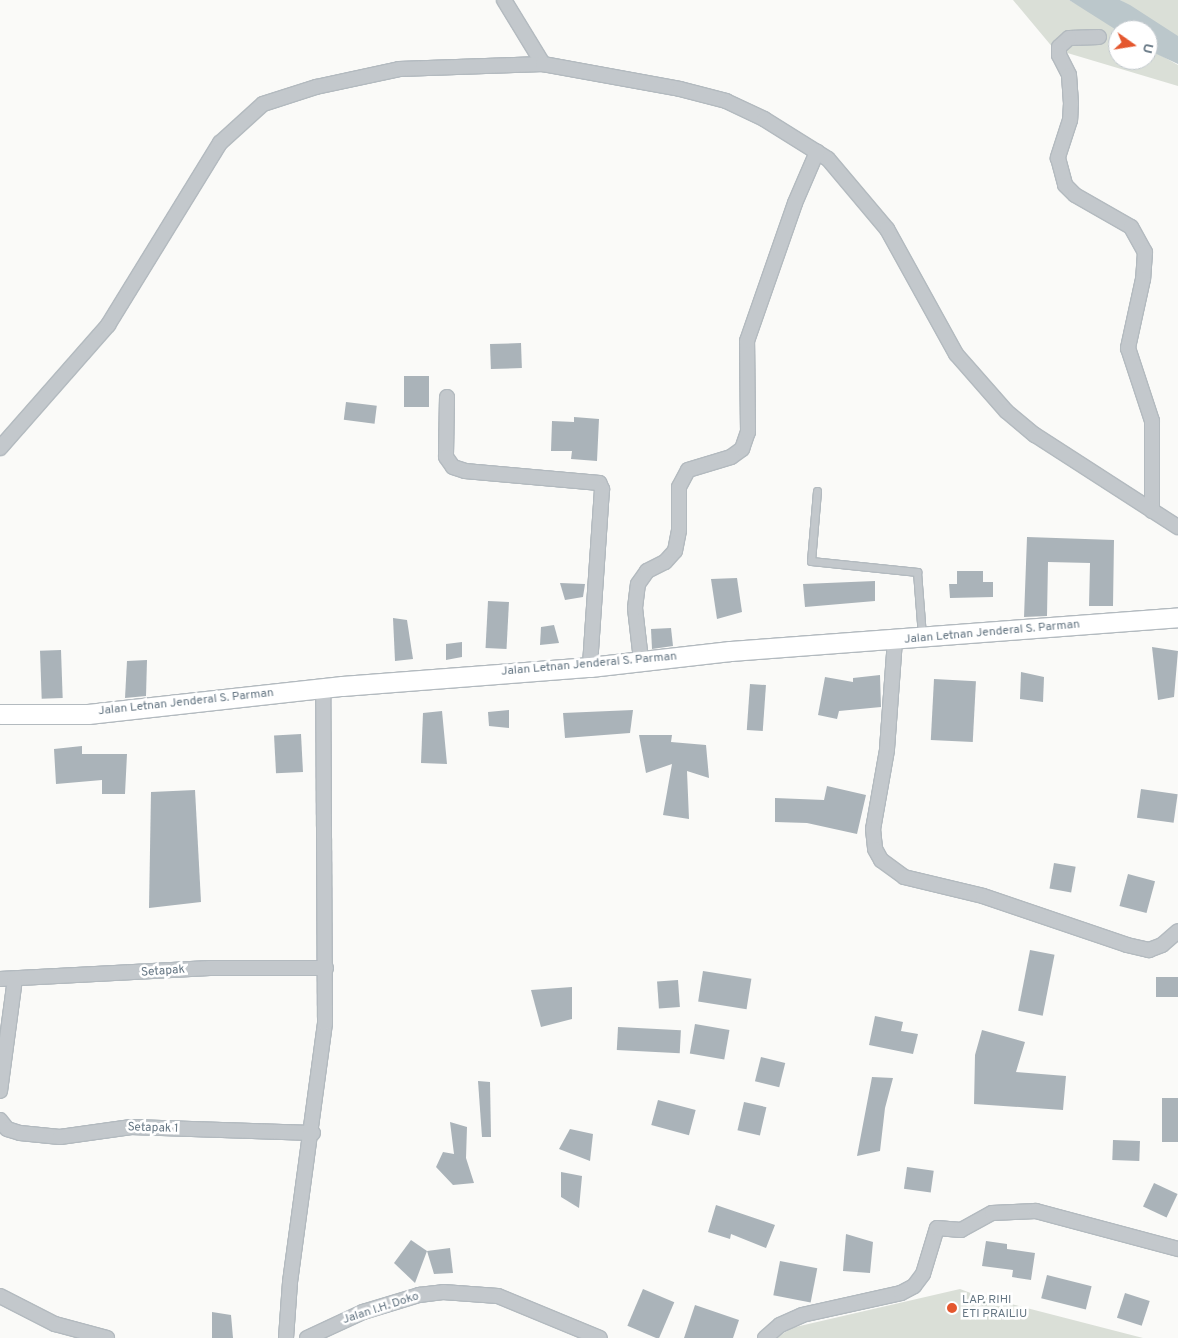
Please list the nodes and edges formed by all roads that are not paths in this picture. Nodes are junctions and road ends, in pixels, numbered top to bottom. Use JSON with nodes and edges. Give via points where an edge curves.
{"nodes":[{"id":1,"x":504,"y":0,"type":"edge"},
{"id":2,"x":1099,"y":38,"type":"dead end"},
{"id":3,"x":543,"y":64,"type":"junction"},
{"id":4,"x":817,"y":152,"type":"junction"},
{"id":5,"x":446,"y":397,"type":"dead end"},
{"id":6,"x":0,"y":448,"type":"edge"},
{"id":7,"x":817,"y":491,"type":"dead end"},
{"id":8,"x":1152,"y":511,"type":"junction"},
{"id":9,"x":1178,"y":527,"type":"edge"},
{"id":10,"x":1178,"y":617,"type":"edge"},
{"id":11,"x":922,"y":639,"type":"junction"},
{"id":12,"x":895,"y":640,"type":"junction"},
{"id":13,"x":642,"y":660,"type":"junction"},
{"id":14,"x":590,"y":667,"type":"junction"},
{"id":15,"x":323,"y":688,"type":"junction"},
{"id":16,"x":0,"y":714,"type":"edge"},
{"id":17,"x":1178,"y":931,"type":"edge"},
{"id":18,"x":326,"y":968,"type":"junction"},
{"id":19,"x":0,"y":979,"type":"edge"},
{"id":20,"x":15,"y":979,"type":"junction"},
{"id":21,"x":0,"y":1091,"type":"edge"},
{"id":22,"x":0,"y":1120,"type":"edge"},
{"id":23,"x":313,"y":1133,"type":"junction"},
{"id":24,"x":1178,"y":1249,"type":"edge"},
{"id":25,"x":0,"y":1296,"type":"edge"},
{"id":26,"x":107,"y":1338,"type":"edge"},
{"id":27,"x":286,"y":1338,"type":"edge"},
{"id":28,"x":307,"y":1338,"type":"edge"},
{"id":29,"x":600,"y":1338,"type":"edge"},
{"id":30,"x":765,"y":1338,"type":"edge"}],
"edges":[{"from":1,"to":3,"type":"street"},
{"from":2,"to":8,"type":"street","via":[[1069,38],[1059,47],[1059,55],[1069,75],[1071,103],[1070,120],[1058,158],[1065,185],[1075,195],[1131,227],[1145,252],[1143,279],[1128,348],[1152,421]]},
{"from":3,"to":4,"type":"street","via":[[680,89],[726,101],[764,119]]},
{"from":3,"to":6,"type":"street","via":[[399,68],[316,87],[263,104],[240,121],[220,143],[108,325]]},
{"from":4,"to":8,"type":"street","via":[[848,181],[887,229],[956,354],[1006,412],[1035,435]]},
{"from":4,"to":13,"type":"street","via":[[795,203],[747,341],[748,432],[742,449],[731,457],[688,470],[679,487],[679,530],[675,551],[665,562],[647,571],[638,584],[635,608]]},
{"from":5,"to":14,"type":"street","via":[[446,457],[453,467],[465,471],[599,483],[602,489]]},
{"from":7,"to":11,"type":"lane","via":[[811,561],[917,572]]},
{"from":8,"to":9,"type":"street"},
{"from":10,"to":11,"type":"street","name":"Jalan Letnan Jenderal S. Parman"},
{"from":11,"to":12,"type":"street","name":"Jalan Letnan Jenderal S. Parman"},
{"from":12,"to":13,"type":"street","name":"Jalan Letnan Jenderal S. Parman"},
{"from":12,"to":17,"type":"street","via":[[887,750],[874,829],[875,848],[881,860],[904,877],[984,896],[1127,945],[1149,950],[1162,945]]},
{"from":13,"to":14,"type":"street","name":"Jalan Letnan Jenderal S. Parman"},
{"from":14,"to":15,"type":"street","name":"Jalan Letnan Jenderal S. Parman"},
{"from":15,"to":16,"type":"street","name":"Jalan Letnan Jenderal S. Parman","via":[[88,714]]},
{"from":15,"to":18,"type":"street"},
{"from":18,"to":20,"type":"street","name":"Setapak","via":[[210,968]]},
{"from":18,"to":23,"type":"street","via":[[325,1023]]},
{"from":19,"to":20,"type":"street","name":"Setapak"},
{"from":20,"to":21,"type":"street"},
{"from":22,"to":23,"type":"street","name":"Setapak 1","via":[[7,1129],[20,1133],[60,1137],[131,1127]]},
{"from":23,"to":27,"type":"street","via":[[290,1282]]},
{"from":24,"to":30,"type":"street","via":[[1036,1211],[992,1213],[961,1230],[937,1228],[923,1274],[914,1286],[901,1293],[802,1315],[780,1325]]},
{"from":25,"to":26,"type":"street","via":[[55,1324]]},
{"from":28,"to":29,"type":"street","name":"Jalan I.H. Doko","via":[[363,1312],[419,1295],[443,1292],[498,1296]]}]}
